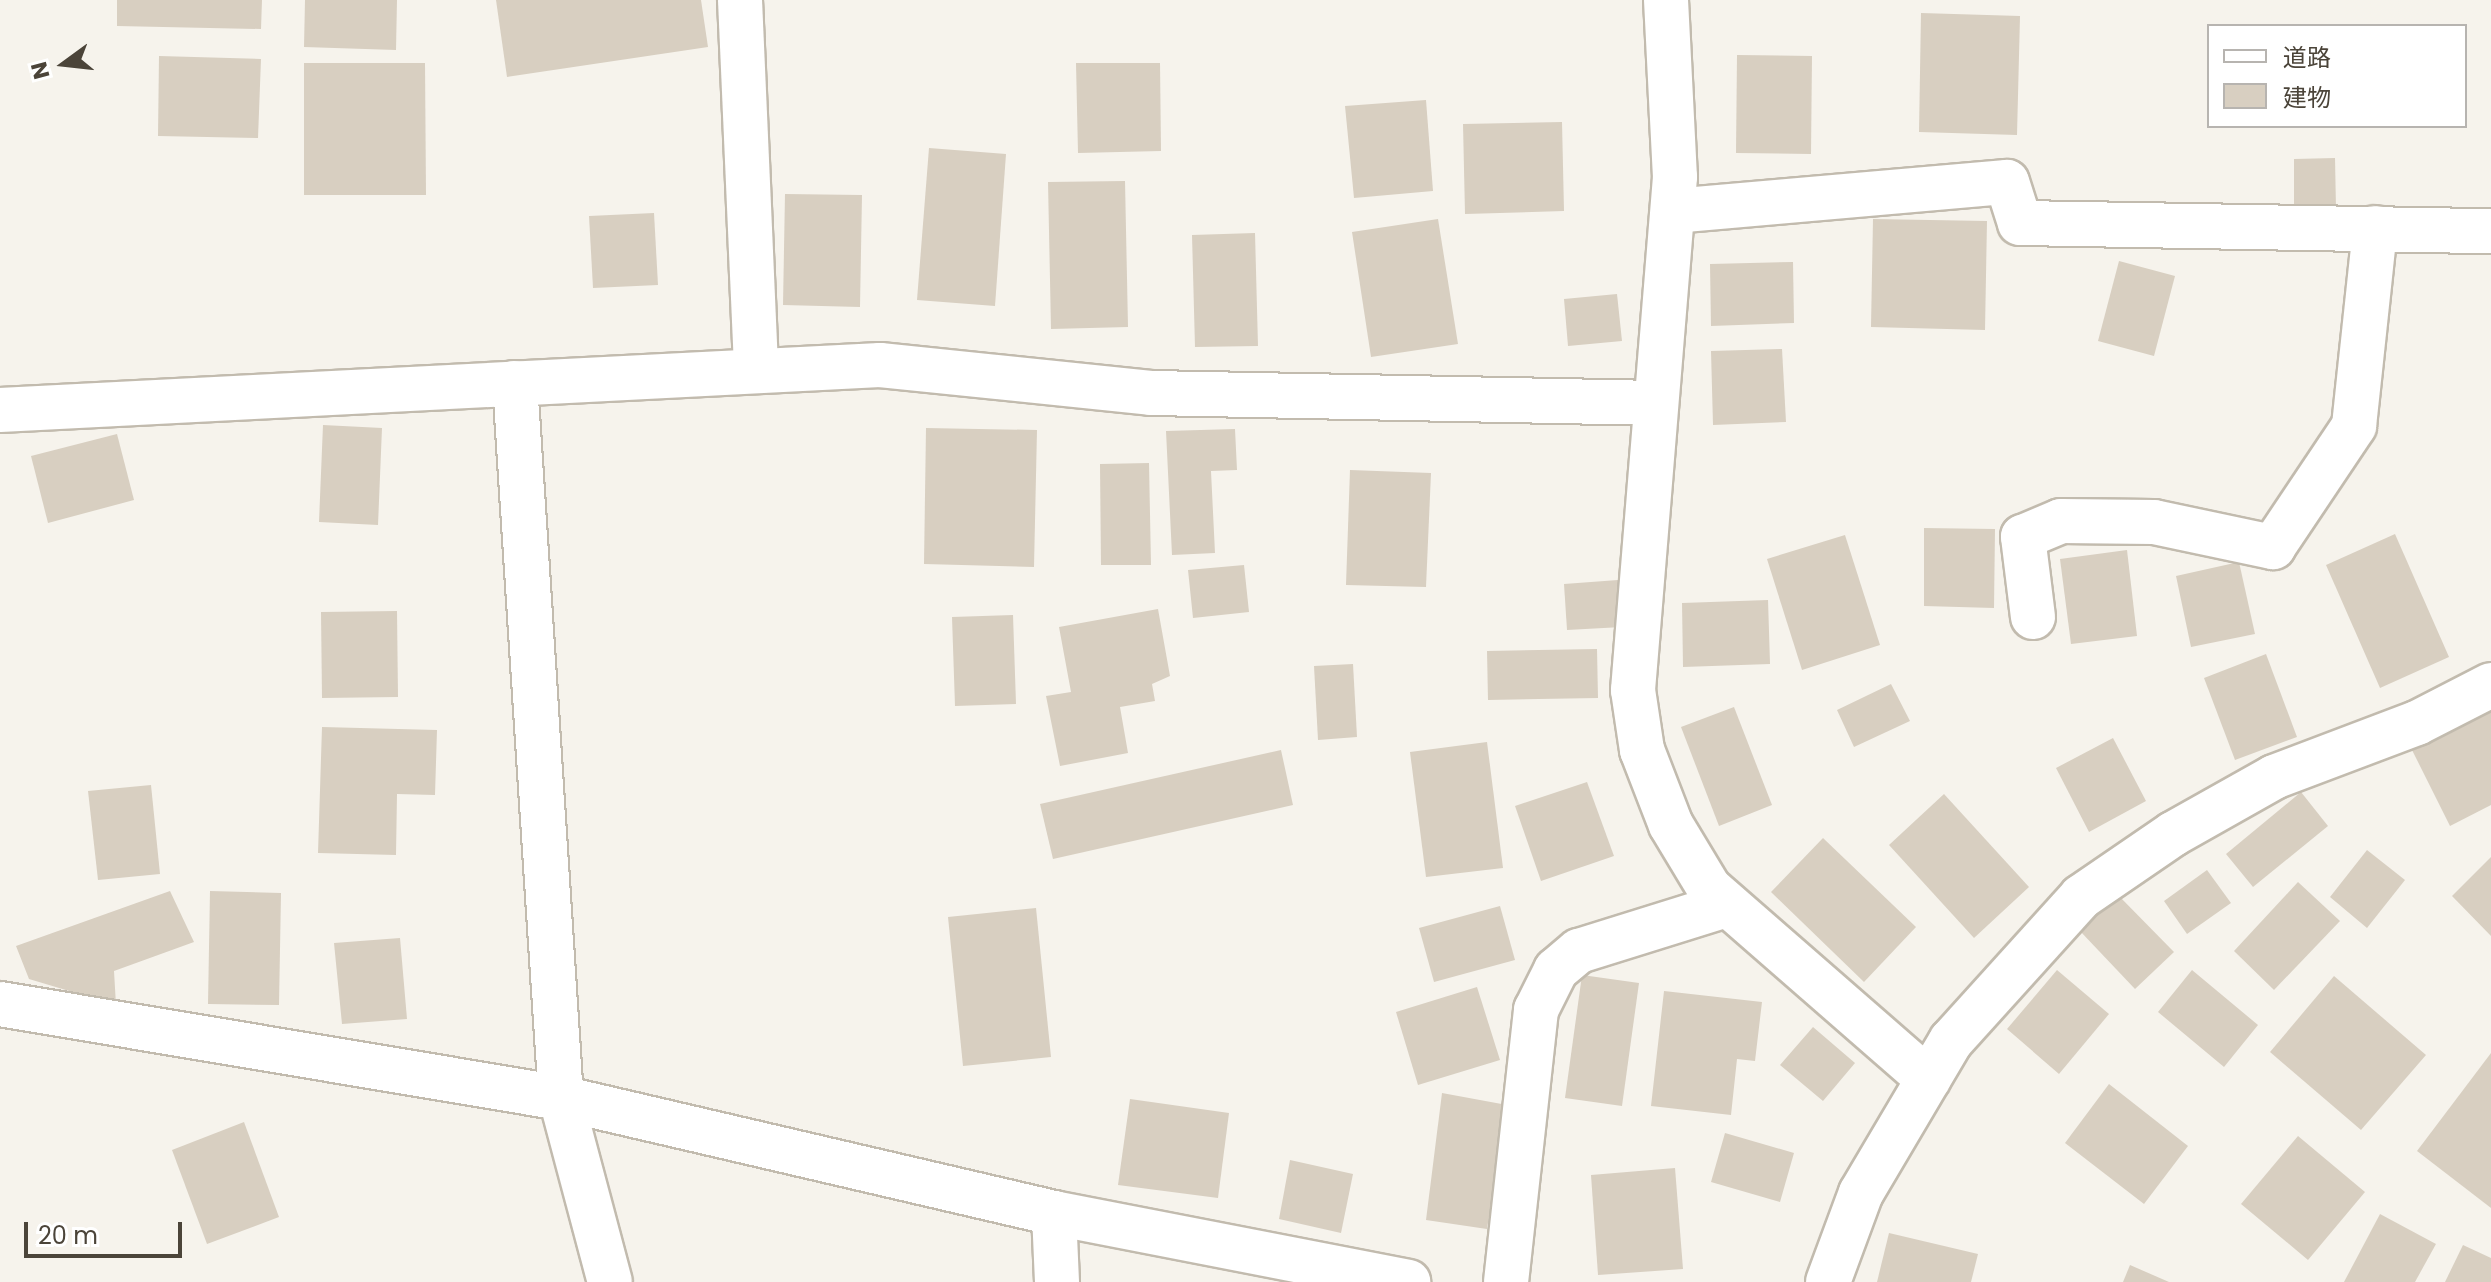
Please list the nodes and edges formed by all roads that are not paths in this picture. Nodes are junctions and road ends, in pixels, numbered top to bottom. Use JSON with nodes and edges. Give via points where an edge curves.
{"nodes":[{"id":1,"x":740,"y":0,"type":"edge"},
{"id":2,"x":1666,"y":0,"type":"edge"},
{"id":3,"x":1673,"y":211,"type":"junction"},
{"id":4,"x":2375,"y":228,"type":"junction"},
{"id":5,"x":2491,"y":231,"type":"edge"},
{"id":6,"x":756,"y":371,"type":"junction"},
{"id":7,"x":515,"y":383,"type":"junction"},
{"id":8,"x":1656,"y":403,"type":"junction"},
{"id":9,"x":0,"y":410,"type":"edge"},
{"id":10,"x":2033,"y":617,"type":"dead end"},
{"id":11,"x":2491,"y":685,"type":"edge"},
{"id":12,"x":1727,"y":905,"type":"junction"},
{"id":13,"x":0,"y":1004,"type":"edge"},
{"id":14,"x":1928,"y":1079,"type":"junction"},
{"id":15,"x":561,"y":1098,"type":"junction"},
{"id":16,"x":1054,"y":1213,"type":"junction"},
{"id":17,"x":610,"y":1282,"type":"edge"},
{"id":18,"x":1057,"y":1282,"type":"edge"},
{"id":19,"x":1408,"y":1282,"type":"edge"},
{"id":20,"x":1506,"y":1282,"type":"edge"},
{"id":21,"x":1828,"y":1282,"type":"edge"}],
"edges":[{"from":1,"to":6,"type":"street"},
{"from":2,"to":3,"type":"street"},
{"from":3,"to":4,"type":"street","via":[[2007,182],[2020,223]]},
{"from":3,"to":8,"type":"street"},
{"from":4,"to":5,"type":"street"},
{"from":4,"to":10,"type":"street","via":[[2354,426],[2273,547],[2154,522],[2061,521],[2023,537]]},
{"from":6,"to":7,"type":"street"},
{"from":6,"to":8,"type":"street","via":[[880,365],[1151,393]]},
{"from":7,"to":9,"type":"street"},
{"from":7,"to":15,"type":"street"},
{"from":8,"to":12,"type":"street","via":[[1633,690],[1642,750],[1671,825],[1709,888]]},
{"from":11,"to":14,"type":"street","via":[[2417,723],[2274,777],[2173,834],[2081,897],[1951,1041]]},
{"from":12,"to":14,"type":"street"},
{"from":12,"to":20,"type":"street","via":[[1579,951],[1556,970],[1536,1010]]},
{"from":13,"to":15,"type":"street"},
{"from":14,"to":21,"type":"street","via":[[1861,1193]]},
{"from":15,"to":16,"type":"street"},
{"from":15,"to":17,"type":"street"},
{"from":16,"to":18,"type":"street"},
{"from":16,"to":19,"type":"street"}]}
